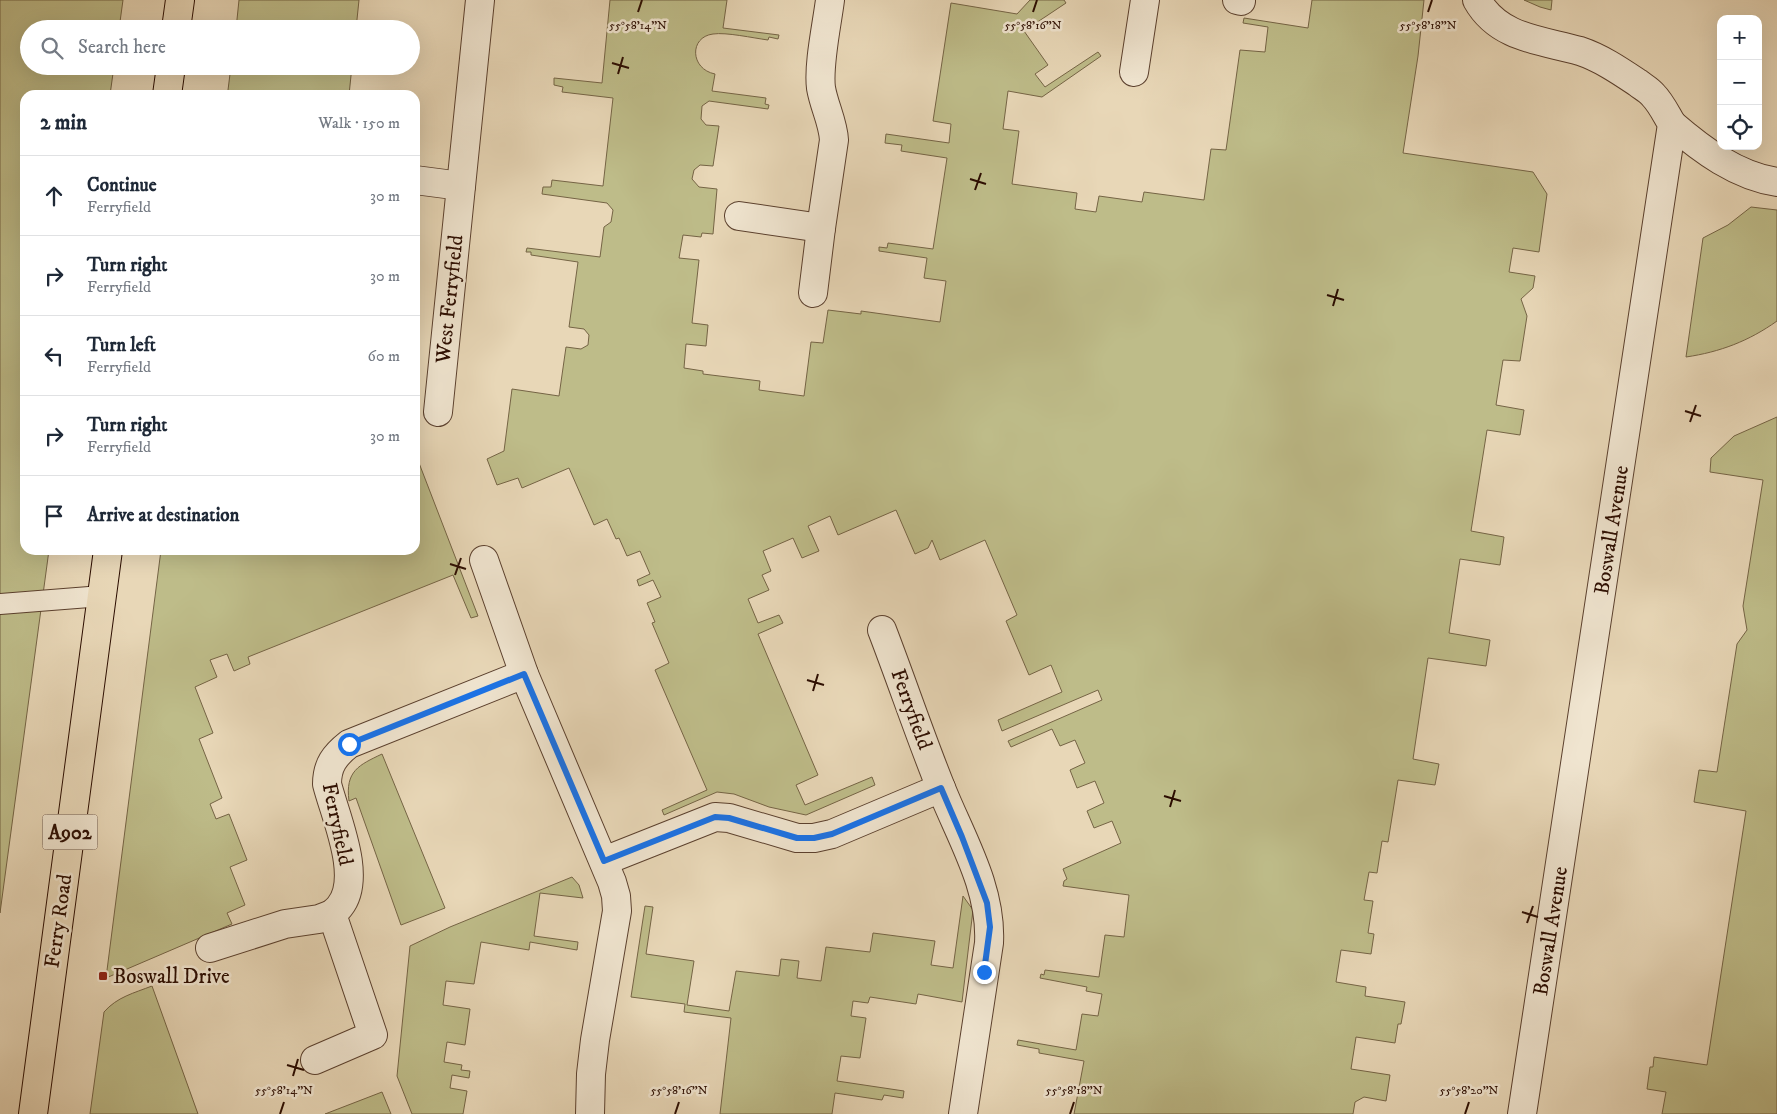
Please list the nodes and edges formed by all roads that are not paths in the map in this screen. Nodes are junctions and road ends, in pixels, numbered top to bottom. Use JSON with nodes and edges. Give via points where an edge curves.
{"nodes":[{"id":1,"x":180,"y":0,"type":"edge"},
{"id":2,"x":480,"y":0,"type":"edge"},
{"id":3,"x":830,"y":0,"type":"edge"},
{"id":4,"x":1145,"y":0,"type":"edge"},
{"id":5,"x":1477,"y":0,"type":"edge"},
{"id":6,"x":177,"y":20,"type":"edge"},
{"id":7,"x":1134,"y":72,"type":"dead end"},
{"id":8,"x":170,"y":75,"type":"edge"},
{"id":9,"x":168,"y":90,"type":"edge"},
{"id":10,"x":1672,"y":124,"type":"junction"},
{"id":11,"x":420,"y":181,"type":"edge"},
{"id":12,"x":1777,"y":182,"type":"edge"},
{"id":13,"x":461,"y":186,"type":"junction"},
{"id":14,"x":739,"y":216,"type":"dead end"},
{"id":15,"x":821,"y":228,"type":"junction"},
{"id":16,"x":813,"y":293,"type":"dead end"},
{"id":17,"x":438,"y":412,"type":"dead end"},
{"id":18,"x":107,"y":555,"type":"edge"},
{"id":19,"x":484,"y":560,"type":"dead end"},
{"id":20,"x":102,"y":596,"type":"junction"},
{"id":21,"x":0,"y":604,"type":"edge"},
{"id":22,"x":882,"y":630,"type":"dead end"},
{"id":23,"x":524,"y":674,"type":"junction"},
{"id":24,"x":941,"y":788,"type":"junction"},
{"id":25,"x":604,"y":861,"type":"junction"},
{"id":26,"x":332,"y":914,"type":"junction"},
{"id":27,"x":210,"y":948,"type":"dead end"},
{"id":28,"x":315,"y":1060,"type":"dead end"},
{"id":29,"x":32,"y":1114,"type":"edge"},
{"id":30,"x":590,"y":1114,"type":"edge"},
{"id":31,"x":963,"y":1114,"type":"edge"},
{"id":32,"x":1522,"y":1114,"type":"edge"}],
"edges":[{"from":1,"to":6,"type":"main road"},
{"from":2,"to":13,"type":"street","name":"West Ferryfield"},
{"from":3,"to":15,"type":"street","via":[[820,80],[834,140]]},
{"from":4,"to":7,"type":"street"},
{"from":5,"to":10,"type":"street","via":[[1488,15],[1510,32],[1582,52],[1616,68],[1653,94]]},
{"from":8,"to":9,"type":"main road"},
{"from":10,"to":12,"type":"street","via":[[1723,161]]},
{"from":10,"to":32,"type":"street","name":"Boswall Avenue"},
{"from":11,"to":13,"type":"street"},
{"from":13,"to":17,"type":"street","name":"West Ferryfield"},
{"from":14,"to":15,"type":"street"},
{"from":15,"to":16,"type":"street"},
{"from":18,"to":20,"type":"main road","name":"Ferry Road","number":"A902"},
{"from":19,"to":23,"type":"street"},
{"from":20,"to":21,"type":"lane"},
{"from":20,"to":29,"type":"main road","name":"Ferry Road","number":"A902"},
{"from":22,"to":24,"type":"street","name":"Ferryfield"},
{"from":23,"to":25,"type":"street"},
{"from":23,"to":26,"type":"street","name":"Ferryfield","via":[[349,744],[336,754],[327,772],[327,784],[347,856],[349,883],[341,906]]},
{"from":24,"to":25,"type":"street","via":[[824,836],[797,838],[729,818],[715,817]]},
{"from":24,"to":31,"type":"street","name":"Ferryfield","via":[[983,892],[989,921],[989,944]]},
{"from":25,"to":30,"type":"street","via":[[616,896],[617,911],[595,1040]]},
{"from":26,"to":27,"type":"street","via":[[285,924]]},
{"from":26,"to":28,"type":"street","via":[[373,1035]]}]}
